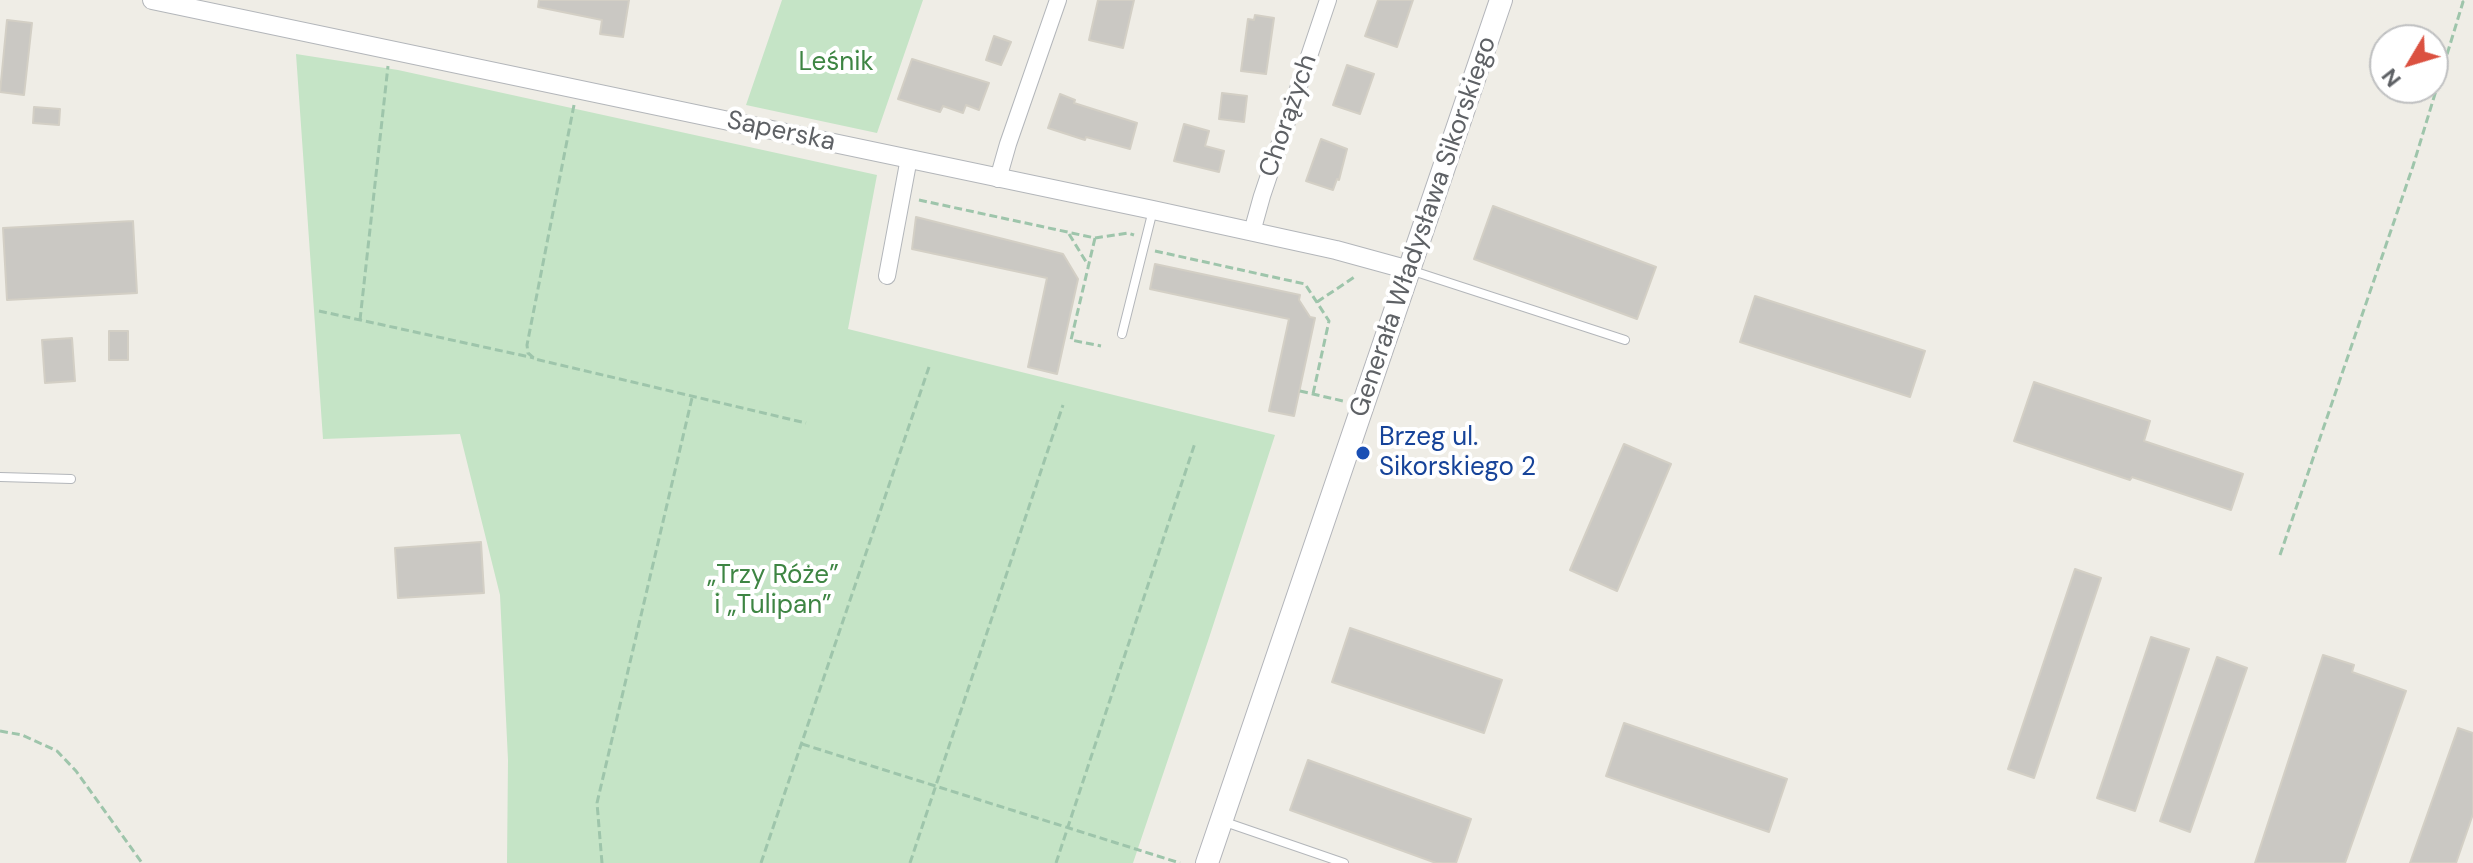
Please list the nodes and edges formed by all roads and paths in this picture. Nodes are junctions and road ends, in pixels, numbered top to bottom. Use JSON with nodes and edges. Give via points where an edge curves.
{"nodes":[{"id":1,"x":152,"y":0,"type":"edge"},
{"id":2,"x":1058,"y":0,"type":"edge"},
{"id":3,"x":1328,"y":0,"type":"edge"},
{"id":4,"x":1501,"y":0,"type":"edge"},
{"id":5,"x":2463,"y":1,"type":"edge"},
{"id":6,"x":390,"y":50,"type":"junction"},
{"id":7,"x":577,"y":90,"type":"junction"},
{"id":8,"x":909,"y":158,"type":"junction"},
{"id":9,"x":998,"y":179,"type":"junction"},
{"id":10,"x":902,"y":196,"type":"junction"},
{"id":11,"x":1153,"y":210,"type":"junction"},
{"id":12,"x":1252,"y":232,"type":"junction"},
{"id":13,"x":1068,"y":233,"type":"junction"},
{"id":14,"x":1095,"y":238,"type":"junction"},
{"id":15,"x":1146,"y":238,"type":"junction"},
{"id":16,"x":1144,"y":248,"type":"junction"},
{"id":17,"x":1088,"y":265,"type":"junction"},
{"id":18,"x":1409,"y":270,"type":"junction"},
{"id":19,"x":887,"y":276,"type":"dead end"},
{"id":20,"x":1356,"y":276,"type":"dead end"},
{"id":21,"x":1317,"y":302,"type":"junction"},
{"id":22,"x":319,"y":311,"type":"dead end"},
{"id":23,"x":360,"y":320,"type":"junction"},
{"id":24,"x":1122,"y":334,"type":"dead end"},
{"id":25,"x":1625,"y":340,"type":"dead end"},
{"id":26,"x":1101,"y":346,"type":"dead end"},
{"id":27,"x":535,"y":359,"type":"junction"},
{"id":28,"x":929,"y":367,"type":"dead end"},
{"id":29,"x":1300,"y":391,"type":"dead end"},
{"id":30,"x":1313,"y":394,"type":"junction"},
{"id":31,"x":692,"y":398,"type":"junction"},
{"id":32,"x":1344,"y":402,"type":"dead end"},
{"id":33,"x":1063,"y":405,"type":"dead end"},
{"id":34,"x":806,"y":423,"type":"dead end"},
{"id":35,"x":1195,"y":443,"type":"dead end"},
{"id":36,"x":0,"y":477,"type":"edge"},
{"id":37,"x":71,"y":479,"type":"dead end"},
{"id":38,"x":2280,"y":555,"type":"dead end"},
{"id":39,"x":0,"y":731,"type":"edge"},
{"id":40,"x":801,"y":744,"type":"junction"},
{"id":41,"x":935,"y":786,"type":"junction"},
{"id":42,"x":1222,"y":821,"type":"junction"},
{"id":43,"x":1068,"y":828,"type":"junction"},
{"id":44,"x":142,"y":863,"type":"edge"},
{"id":45,"x":602,"y":863,"type":"edge"},
{"id":46,"x":761,"y":863,"type":"edge"},
{"id":47,"x":910,"y":863,"type":"edge"},
{"id":48,"x":1056,"y":863,"type":"edge"},
{"id":49,"x":1180,"y":863,"type":"edge"},
{"id":50,"x":1207,"y":863,"type":"edge"},
{"id":51,"x":1344,"y":863,"type":"edge"}],
"edges":[{"from":1,"to":6,"type":"street","name":"Saperska"},
{"from":2,"to":9,"type":"street"},
{"from":3,"to":12,"type":"street","name":"Chorążych"},
{"from":4,"to":18,"type":"main road","name":"Generała Władysława Sikorskiego"},
{"from":5,"to":38,"type":"path","via":[[2413,166]]},
{"from":6,"to":7,"type":"street","name":"Saperska"},
{"from":6,"to":23,"type":"path"},
{"from":7,"to":8,"type":"street","name":"Saperska"},
{"from":7,"to":27,"type":"path","via":[[527,345]]},
{"from":8,"to":9,"type":"street","name":"Saperska"},
{"from":8,"to":10,"type":"street"},
{"from":9,"to":11,"type":"street","name":"Saperska"},
{"from":10,"to":13,"type":"path"},
{"from":10,"to":19,"type":"street"},
{"from":11,"to":12,"type":"street","name":"Saperska"},
{"from":11,"to":15,"type":"lane"},
{"from":12,"to":18,"type":"street","name":"Saperska"},
{"from":13,"to":14,"type":"path"},
{"from":13,"to":17,"type":"path"},
{"from":14,"to":15,"type":"path","via":[[1128,233]]},
{"from":14,"to":17,"type":"path"},
{"from":15,"to":16,"type":"lane"},
{"from":16,"to":21,"type":"path","via":[[1305,284]]},
{"from":16,"to":24,"type":"lane"},
{"from":17,"to":26,"type":"path","via":[[1071,340]]},
{"from":18,"to":25,"type":"lane"},
{"from":18,"to":42,"type":"main road","name":"Generała Władysława Sikorskiego"},
{"from":20,"to":21,"type":"path"},
{"from":21,"to":30,"type":"path","via":[[1329,321]]},
{"from":22,"to":23,"type":"path"},
{"from":23,"to":27,"type":"path"},
{"from":27,"to":31,"type":"path"},
{"from":28,"to":40,"type":"path"},
{"from":29,"to":30,"type":"path"},
{"from":30,"to":32,"type":"path"},
{"from":31,"to":34,"type":"path"},
{"from":31,"to":45,"type":"path","via":[[597,803]]},
{"from":33,"to":41,"type":"path"},
{"from":35,"to":43,"type":"path"},
{"from":36,"to":37,"type":"lane"},
{"from":39,"to":44,"type":"path","via":[[57,751]]},
{"from":40,"to":41,"type":"path"},
{"from":40,"to":46,"type":"path"},
{"from":41,"to":43,"type":"path"},
{"from":41,"to":47,"type":"path"},
{"from":42,"to":50,"type":"main road","name":"Generała Władysława Sikorskiego"},
{"from":42,"to":51,"type":"lane"},
{"from":43,"to":48,"type":"path"},
{"from":43,"to":49,"type":"path"}]}
